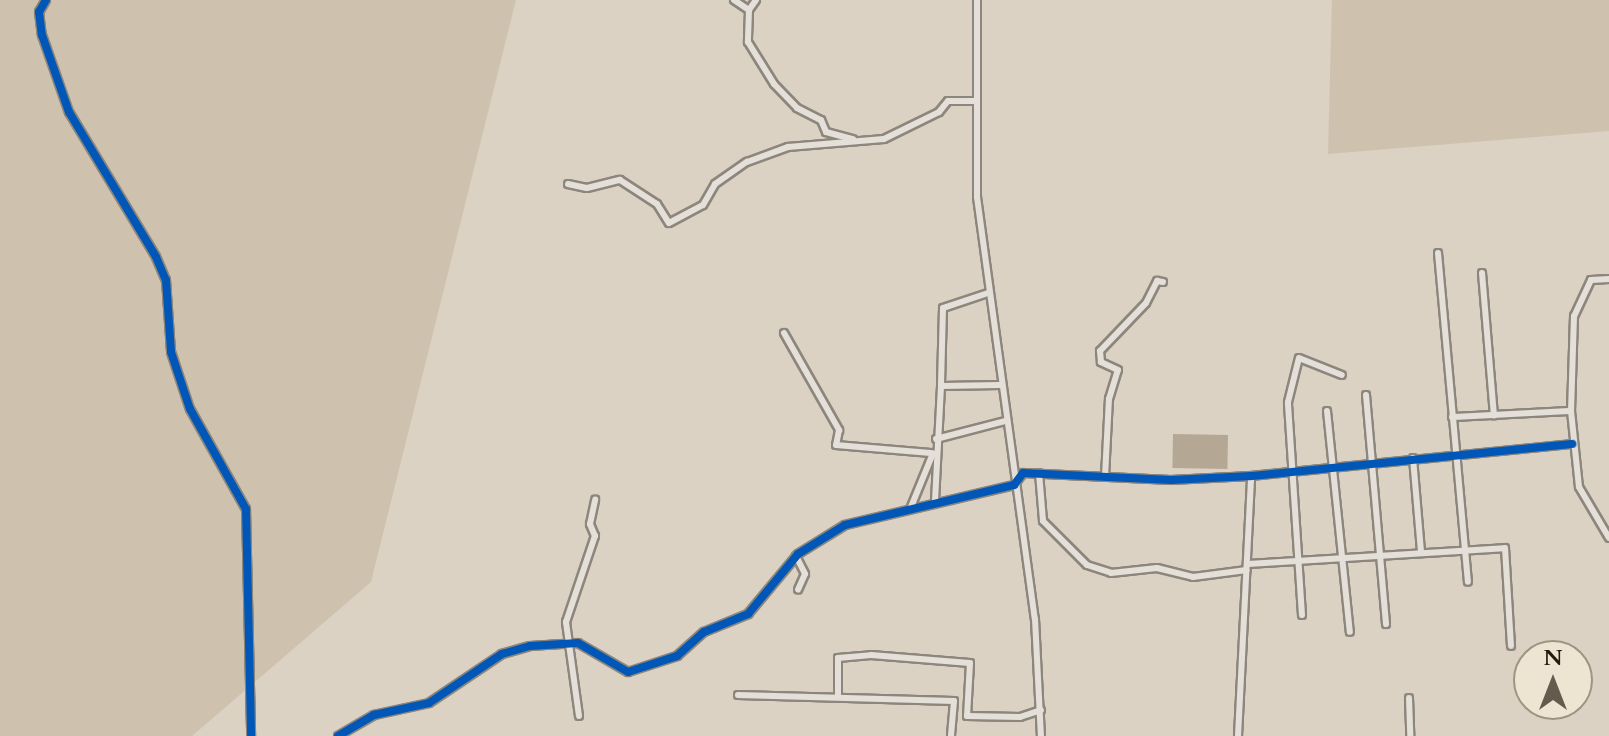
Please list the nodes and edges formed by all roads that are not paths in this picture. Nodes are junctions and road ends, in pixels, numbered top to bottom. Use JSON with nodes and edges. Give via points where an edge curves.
{"nodes":[{"id":1,"x":46,"y":0,"type":"edge"},
{"id":2,"x":734,"y":0,"type":"edge"},
{"id":3,"x":977,"y":0,"type":"edge"},
{"id":4,"x":751,"y":4,"type":"edge"},
{"id":5,"x":974,"y":101,"type":"junction"},
{"id":6,"x":826,"y":132,"type":"junction"},
{"id":7,"x":860,"y":140,"type":"junction"},
{"id":8,"x":821,"y":143,"type":"junction"},
{"id":9,"x":568,"y":184,"type":"dead end"},
{"id":10,"x":1438,"y":253,"type":"dead end"},
{"id":11,"x":1482,"y":273,"type":"dead end"},
{"id":12,"x":1609,"y":279,"type":"edge"},
{"id":13,"x":1163,"y":282,"type":"dead end"},
{"id":14,"x":988,"y":293,"type":"junction"},
{"id":15,"x":784,"y":333,"type":"dead end"},
{"id":16,"x":1342,"y":375,"type":"dead end"},
{"id":17,"x":1000,"y":385,"type":"junction"},
{"id":18,"x":941,"y":386,"type":"junction"},
{"id":19,"x":1366,"y":395,"type":"dead end"},
{"id":20,"x":1327,"y":411,"type":"dead end"},
{"id":21,"x":1571,"y":411,"type":"junction"},
{"id":22,"x":1494,"y":415,"type":"junction"},
{"id":23,"x":1452,"y":417,"type":"junction"},
{"id":24,"x":1005,"y":421,"type":"junction"},
{"id":25,"x":936,"y":439,"type":"junction"},
{"id":26,"x":1572,"y":444,"type":"junction"},
{"id":27,"x":934,"y":452,"type":"junction"},
{"id":28,"x":1456,"y":454,"type":"junction"},
{"id":29,"x":1413,"y":458,"type":"junction"},
{"id":30,"x":1374,"y":461,"type":"junction"},
{"id":31,"x":1333,"y":465,"type":"junction"},
{"id":32,"x":1293,"y":469,"type":"junction"},
{"id":33,"x":1039,"y":473,"type":"junction"},
{"id":34,"x":1251,"y":476,"type":"junction"},
{"id":35,"x":1105,"y":477,"type":"junction"},
{"id":36,"x":1014,"y":485,"type":"junction"},
{"id":37,"x":595,"y":500,"type":"dead end"},
{"id":38,"x":935,"y":501,"type":"junction"},
{"id":39,"x":911,"y":507,"type":"junction"},
{"id":40,"x":1609,"y":538,"type":"edge"},
{"id":41,"x":1464,"y":550,"type":"junction"},
{"id":42,"x":1421,"y":552,"type":"junction"},
{"id":43,"x":1381,"y":555,"type":"junction"},
{"id":44,"x":796,"y":556,"type":"junction"},
{"id":45,"x":1341,"y":559,"type":"junction"},
{"id":46,"x":1300,"y":563,"type":"junction"},
{"id":47,"x":1247,"y":567,"type":"junction"},
{"id":48,"x":1468,"y":582,"type":"dead end"},
{"id":49,"x":798,"y":590,"type":"dead end"},
{"id":50,"x":1302,"y":615,"type":"dead end"},
{"id":51,"x":1386,"y":624,"type":"dead end"},
{"id":52,"x":1350,"y":632,"type":"dead end"},
{"id":53,"x":571,"y":642,"type":"junction"},
{"id":54,"x":1511,"y":646,"type":"dead end"},
{"id":55,"x":738,"y":695,"type":"dead end"},
{"id":56,"x":838,"y":696,"type":"junction"},
{"id":57,"x":1409,"y":698,"type":"dead end"},
{"id":58,"x":1041,"y":710,"type":"junction"},
{"id":59,"x":579,"y":716,"type":"dead end"},
{"id":60,"x":251,"y":736,"type":"edge"},
{"id":61,"x":338,"y":736,"type":"edge"},
{"id":62,"x":951,"y":736,"type":"edge"},
{"id":63,"x":1041,"y":736,"type":"edge"},
{"id":64,"x":1238,"y":736,"type":"edge"},
{"id":65,"x":1410,"y":736,"type":"edge"}],
"edges":[{"from":1,"to":60,"type":"street","via":[[39,12],[42,35],[64,100],[156,257],[166,280],[171,352],[190,409],[246,509]]},
{"from":2,"to":4,"type":"street"},
{"from":3,"to":5,"type":"street"},
{"from":4,"to":6,"type":"street","via":[[748,42],[755,55],[774,84],[797,108],[816,115]]},
{"from":5,"to":7,"type":"street","via":[[950,100],[896,134]]},
{"from":5,"to":14,"type":"street"},
{"from":6,"to":7,"type":"street"},
{"from":6,"to":8,"type":"street"},
{"from":7,"to":8,"type":"street"},
{"from":8,"to":9,"type":"street","via":[[747,162],[715,184],[703,205],[669,223],[657,204],[620,180],[587,188]]},
{"from":10,"to":23,"type":"street"},
{"from":11,"to":22,"type":"street"},
{"from":12,"to":21,"type":"street","via":[[1591,280],[1574,316]]},
{"from":13,"to":35,"type":"street","via":[[1157,281],[1146,303],[1100,351],[1101,362],[1118,370],[1109,399]]},
{"from":14,"to":17,"type":"street"},
{"from":14,"to":18,"type":"street","via":[[943,308]]},
{"from":15,"to":27,"type":"street","via":[[839,430],[836,445]]},
{"from":16,"to":32,"type":"street","via":[[1299,358],[1288,402]]},
{"from":17,"to":18,"type":"street"},
{"from":17,"to":24,"type":"street"},
{"from":18,"to":25,"type":"street"},
{"from":19,"to":30,"type":"street"},
{"from":20,"to":31,"type":"street"},
{"from":21,"to":22,"type":"street"},
{"from":21,"to":26,"type":"street"},
{"from":22,"to":23,"type":"street"},
{"from":23,"to":28,"type":"street"},
{"from":24,"to":25,"type":"street"},
{"from":24,"to":36,"type":"street"},
{"from":25,"to":27,"type":"street"},
{"from":26,"to":28,"type":"street"},
{"from":26,"to":40,"type":"street","via":[[1579,487]]},
{"from":27,"to":38,"type":"street"},
{"from":27,"to":39,"type":"street"},
{"from":28,"to":29,"type":"street"},
{"from":28,"to":41,"type":"street"},
{"from":29,"to":30,"type":"street"},
{"from":29,"to":42,"type":"street"},
{"from":30,"to":31,"type":"street"},
{"from":30,"to":43,"type":"street"},
{"from":31,"to":32,"type":"street"},
{"from":31,"to":45,"type":"street"},
{"from":32,"to":34,"type":"street"},
{"from":32,"to":46,"type":"street"},
{"from":33,"to":35,"type":"street"},
{"from":33,"to":36,"type":"street","via":[[1023,473]]},
{"from":33,"to":47,"type":"street","via":[[1043,521],[1087,565],[1111,573],[1157,568],[1193,577]]},
{"from":34,"to":35,"type":"street"},
{"from":34,"to":47,"type":"street"},
{"from":36,"to":38,"type":"street"},
{"from":36,"to":58,"type":"street"},
{"from":37,"to":53,"type":"street","via":[[590,524],[595,536],[567,617]]},
{"from":38,"to":39,"type":"street"},
{"from":39,"to":44,"type":"street","via":[[845,525]]},
{"from":41,"to":42,"type":"street"},
{"from":41,"to":48,"type":"street"},
{"from":41,"to":54,"type":"street","via":[[1505,548]]},
{"from":42,"to":43,"type":"street"},
{"from":43,"to":45,"type":"street"},
{"from":43,"to":51,"type":"street"},
{"from":44,"to":49,"type":"street","via":[[805,574]]},
{"from":44,"to":53,"type":"street","via":[[748,614],[704,632],[677,656],[628,672],[599,650]]},
{"from":45,"to":46,"type":"street"},
{"from":45,"to":52,"type":"street"},
{"from":46,"to":47,"type":"street"},
{"from":46,"to":50,"type":"street"},
{"from":47,"to":64,"type":"street"},
{"from":53,"to":59,"type":"street"},
{"from":53,"to":61,"type":"street","via":[[502,654],[429,703],[374,715]]},
{"from":55,"to":56,"type":"street"},
{"from":56,"to":58,"type":"street","via":[[838,658],[871,655],[970,663],[967,716],[1020,717]]},
{"from":56,"to":62,"type":"street","via":[[954,701]]},
{"from":57,"to":65,"type":"street"},
{"from":58,"to":63,"type":"street"}]}
